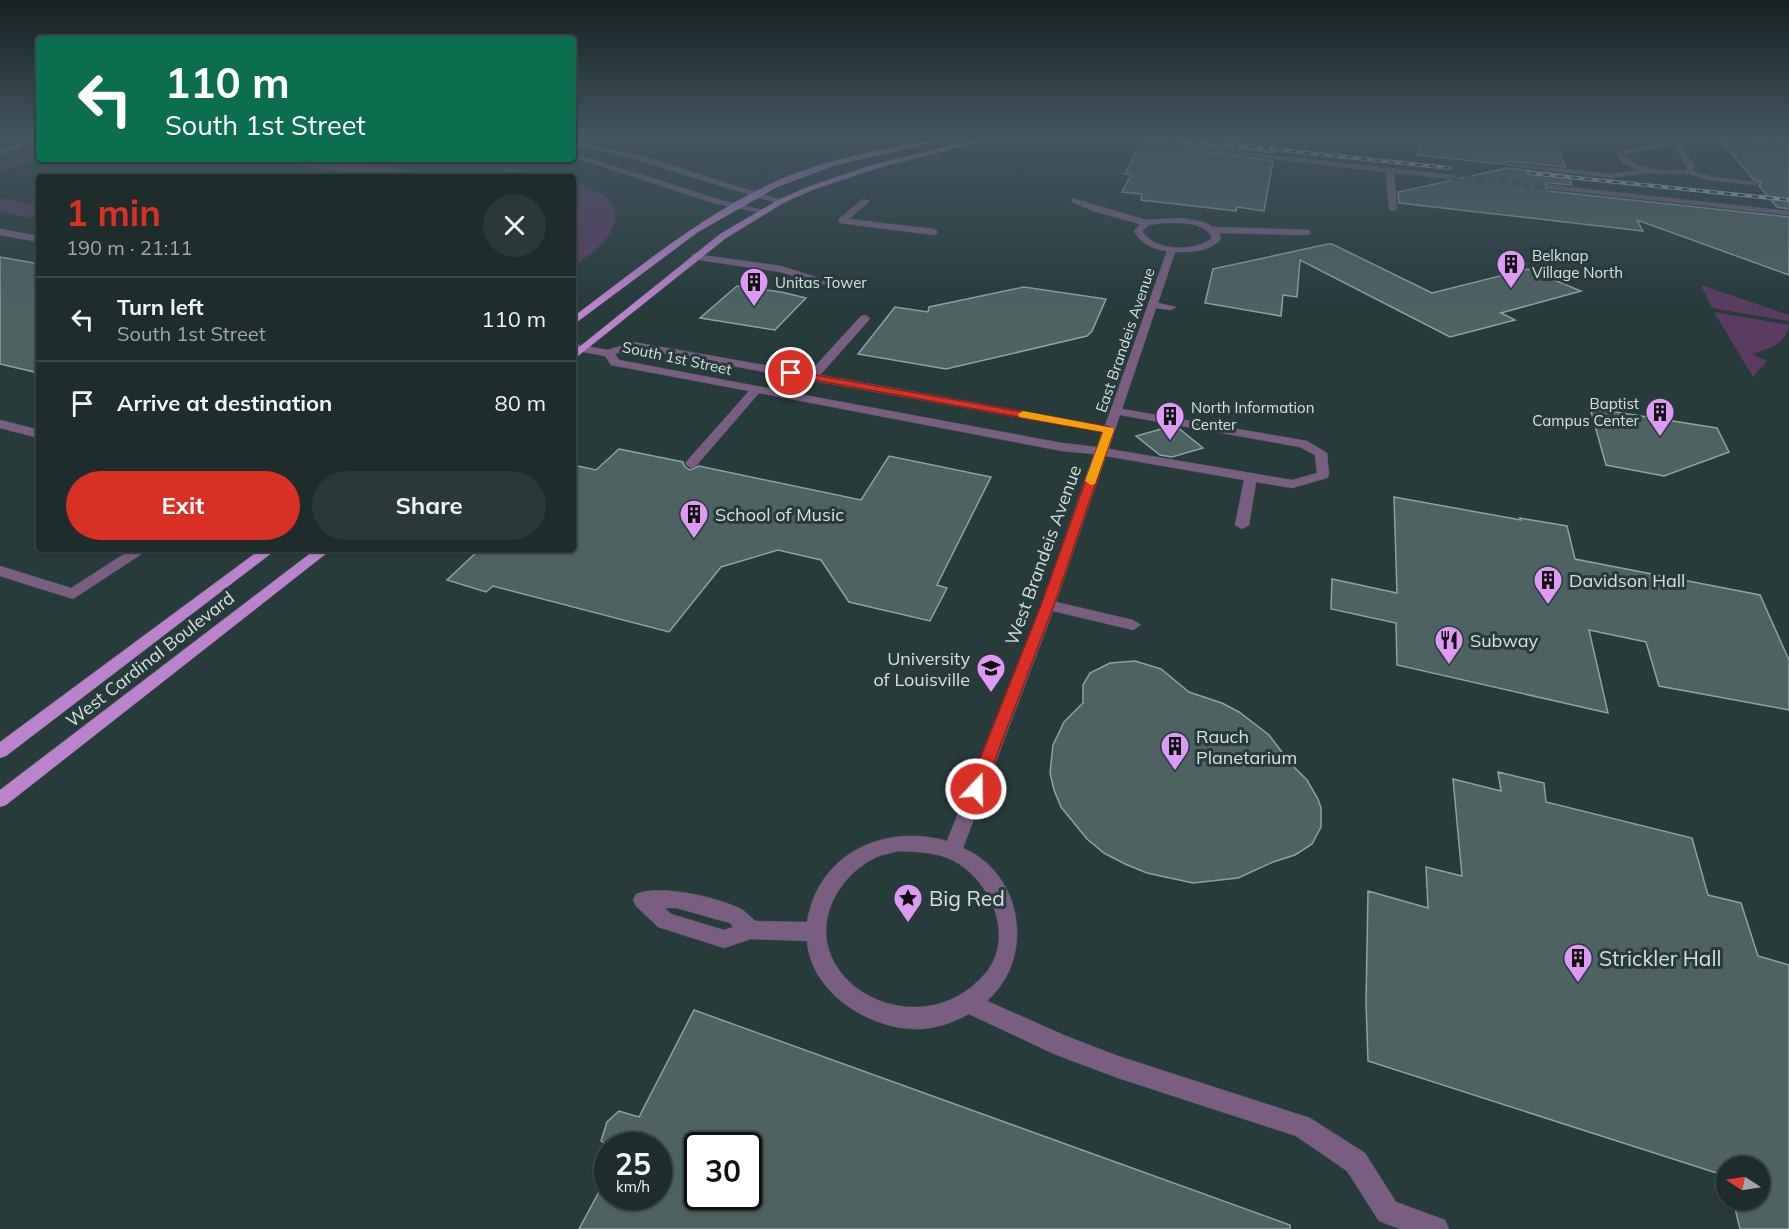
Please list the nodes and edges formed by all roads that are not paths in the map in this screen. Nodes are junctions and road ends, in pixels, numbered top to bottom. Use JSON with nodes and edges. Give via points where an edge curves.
{"nodes":[{"id":1,"x":694,"y":192,"type":"edge"},
{"id":2,"x":747,"y":192,"type":"edge"},
{"id":3,"x":760,"y":192,"type":"edge"},
{"id":4,"x":801,"y":192,"type":"edge"},
{"id":5,"x":1392,"y":192,"type":"edge"},
{"id":6,"x":1592,"y":192,"type":"edge"},
{"id":7,"x":755,"y":195,"type":"junction"},
{"id":8,"x":1075,"y":200,"type":"dead end"},
{"id":9,"x":780,"y":201,"type":"junction"},
{"id":10,"x":866,"y":201,"type":"dead end"},
{"id":11,"x":735,"y":205,"type":"junction"},
{"id":12,"x":1393,"y":209,"type":"dead end"},
{"id":13,"x":762,"y":211,"type":"junction"},
{"id":14,"x":1789,"y":213,"type":"edge"},
{"id":15,"x":1146,"y":223,"type":"junction"},
{"id":16,"x":1212,"y":230,"type":"junction"},
{"id":17,"x":0,"y":232,"type":"edge"},
{"id":18,"x":933,"y":232,"type":"dead end"},
{"id":19,"x":1307,"y":232,"type":"dead end"},
{"id":20,"x":36,"y":238,"type":"edge"},
{"id":21,"x":1172,"y":249,"type":"junction"},
{"id":22,"x":695,"y":257,"type":"junction"},
{"id":23,"x":827,"y":282,"type":"dead end"},
{"id":24,"x":1153,"y":305,"type":"junction"},
{"id":25,"x":1171,"y":308,"type":"dead end"},
{"id":26,"x":865,"y":318,"type":"dead end"},
{"id":27,"x":576,"y":320,"type":"edge"},
{"id":28,"x":578,"y":348,"type":"edge"},
{"id":29,"x":609,"y":353,"type":"junction"},
{"id":30,"x":813,"y":376,"type":"junction"},
{"id":31,"x":756,"y":390,"type":"junction"},
{"id":32,"x":790,"y":396,"type":"junction"},
{"id":33,"x":1116,"y":411,"type":"junction"},
{"id":34,"x":0,"y":424,"type":"edge"},
{"id":35,"x":36,"y":433,"type":"edge"},
{"id":36,"x":1105,"y":440,"type":"junction"},
{"id":37,"x":691,"y":464,"type":"dead end"},
{"id":38,"x":1251,"y":477,"type":"junction"},
{"id":39,"x":1242,"y":525,"type":"dead end"},
{"id":40,"x":137,"y":552,"type":"edge"},
{"id":41,"x":266,"y":552,"type":"edge"},
{"id":42,"x":321,"y":552,"type":"edge"},
{"id":43,"x":0,"y":571,"type":"edge"},
{"id":44,"x":1048,"y":605,"type":"junction"},
{"id":45,"x":1132,"y":625,"type":"dead end"},
{"id":46,"x":0,"y":751,"type":"edge"},
{"id":47,"x":0,"y":800,"type":"edge"},
{"id":48,"x":952,"y":851,"type":"junction"},
{"id":49,"x":751,"y":930,"type":"dead end"},
{"id":50,"x":816,"y":932,"type":"junction"},
{"id":51,"x":969,"y":1003,"type":"junction"},
{"id":52,"x":1388,"y":1221,"type":"edge"},
{"id":53,"x":1436,"y":1229,"type":"edge"}],
"edges":[{"from":1,"to":11,"type":"street"},
{"from":2,"to":7,"type":"street"},
{"from":3,"to":7,"type":"main road"},
{"from":4,"to":9,"type":"main road"},
{"from":5,"to":12,"type":"street"},
{"from":6,"to":14,"type":"street"},
{"from":7,"to":9,"type":"street"},
{"from":7,"to":11,"type":"main road"},
{"from":8,"to":15,"type":"street"},
{"from":9,"to":13,"type":"main road"},
{"from":10,"to":18,"type":"street","via":[[842,221]]},
{"from":11,"to":13,"type":"street"},
{"from":11,"to":27,"type":"main road"},
{"from":13,"to":22,"type":"main road"},
{"from":15,"to":16,"type":"street","via":[[1180,220]]},
{"from":15,"to":21,"type":"street","via":[[1138,231],[1143,239]]},
{"from":16,"to":19,"type":"street"},
{"from":16,"to":21,"type":"street","via":[[1217,235],[1214,244]]},
{"from":17,"to":20,"type":"street"},
{"from":21,"to":24,"type":"street","name":"East Brandeis Avenue"},
{"from":22,"to":23,"type":"street","via":[[781,269]]},
{"from":22,"to":28,"type":"main road"},
{"from":24,"to":25,"type":"street"},
{"from":24,"to":33,"type":"street","name":"East Brandeis Avenue"},
{"from":26,"to":30,"type":"street"},
{"from":28,"to":29,"type":"street"},
{"from":29,"to":30,"type":"street","name":"South 1st Street","via":[[633,345]]},
{"from":29,"to":31,"type":"street","name":"South 1st Street","via":[[615,363]]},
{"from":30,"to":32,"type":"street"},
{"from":30,"to":36,"type":"street","name":"South 1st Street"},
{"from":31,"to":32,"type":"street","name":"South 1st Street"},
{"from":31,"to":37,"type":"street"},
{"from":32,"to":36,"type":"street","name":"South 1st Street","via":[[1042,444]]},
{"from":33,"to":36,"type":"street","name":"East Brandeis Avenue"},
{"from":33,"to":38,"type":"street","via":[[1279,438],[1321,453],[1323,475],[1292,484]]},
{"from":34,"to":35,"type":"street"},
{"from":36,"to":38,"type":"street"},
{"from":36,"to":44,"type":"street","name":"West Brandeis Avenue"},
{"from":38,"to":39,"type":"street"},
{"from":40,"to":43,"type":"street","via":[[73,594]]},
{"from":41,"to":46,"type":"main road","name":"West Cardinal Boulevard"},
{"from":42,"to":47,"type":"main road","name":"West Cardinal Boulevard"},
{"from":44,"to":45,"type":"street"},
{"from":44,"to":48,"type":"street","name":"West Brandeis Avenue"},
{"from":48,"to":50,"type":"street","via":[[926,844],[899,843],[873,850],[850,863],[832,882],[820,906]]},
{"from":48,"to":51,"type":"street","via":[[976,864],[994,883],[1006,907],[1010,933],[1005,960],[991,984]]},
{"from":49,"to":50,"type":"street"},
{"from":50,"to":51,"type":"street","via":[[823,962],[835,980],[868,1008],[902,1018],[937,1016]]},
{"from":51,"to":52,"type":"street","via":[[1062,1046],[1302,1126],[1356,1162]]},
{"from":52,"to":53,"type":"street"}]}
